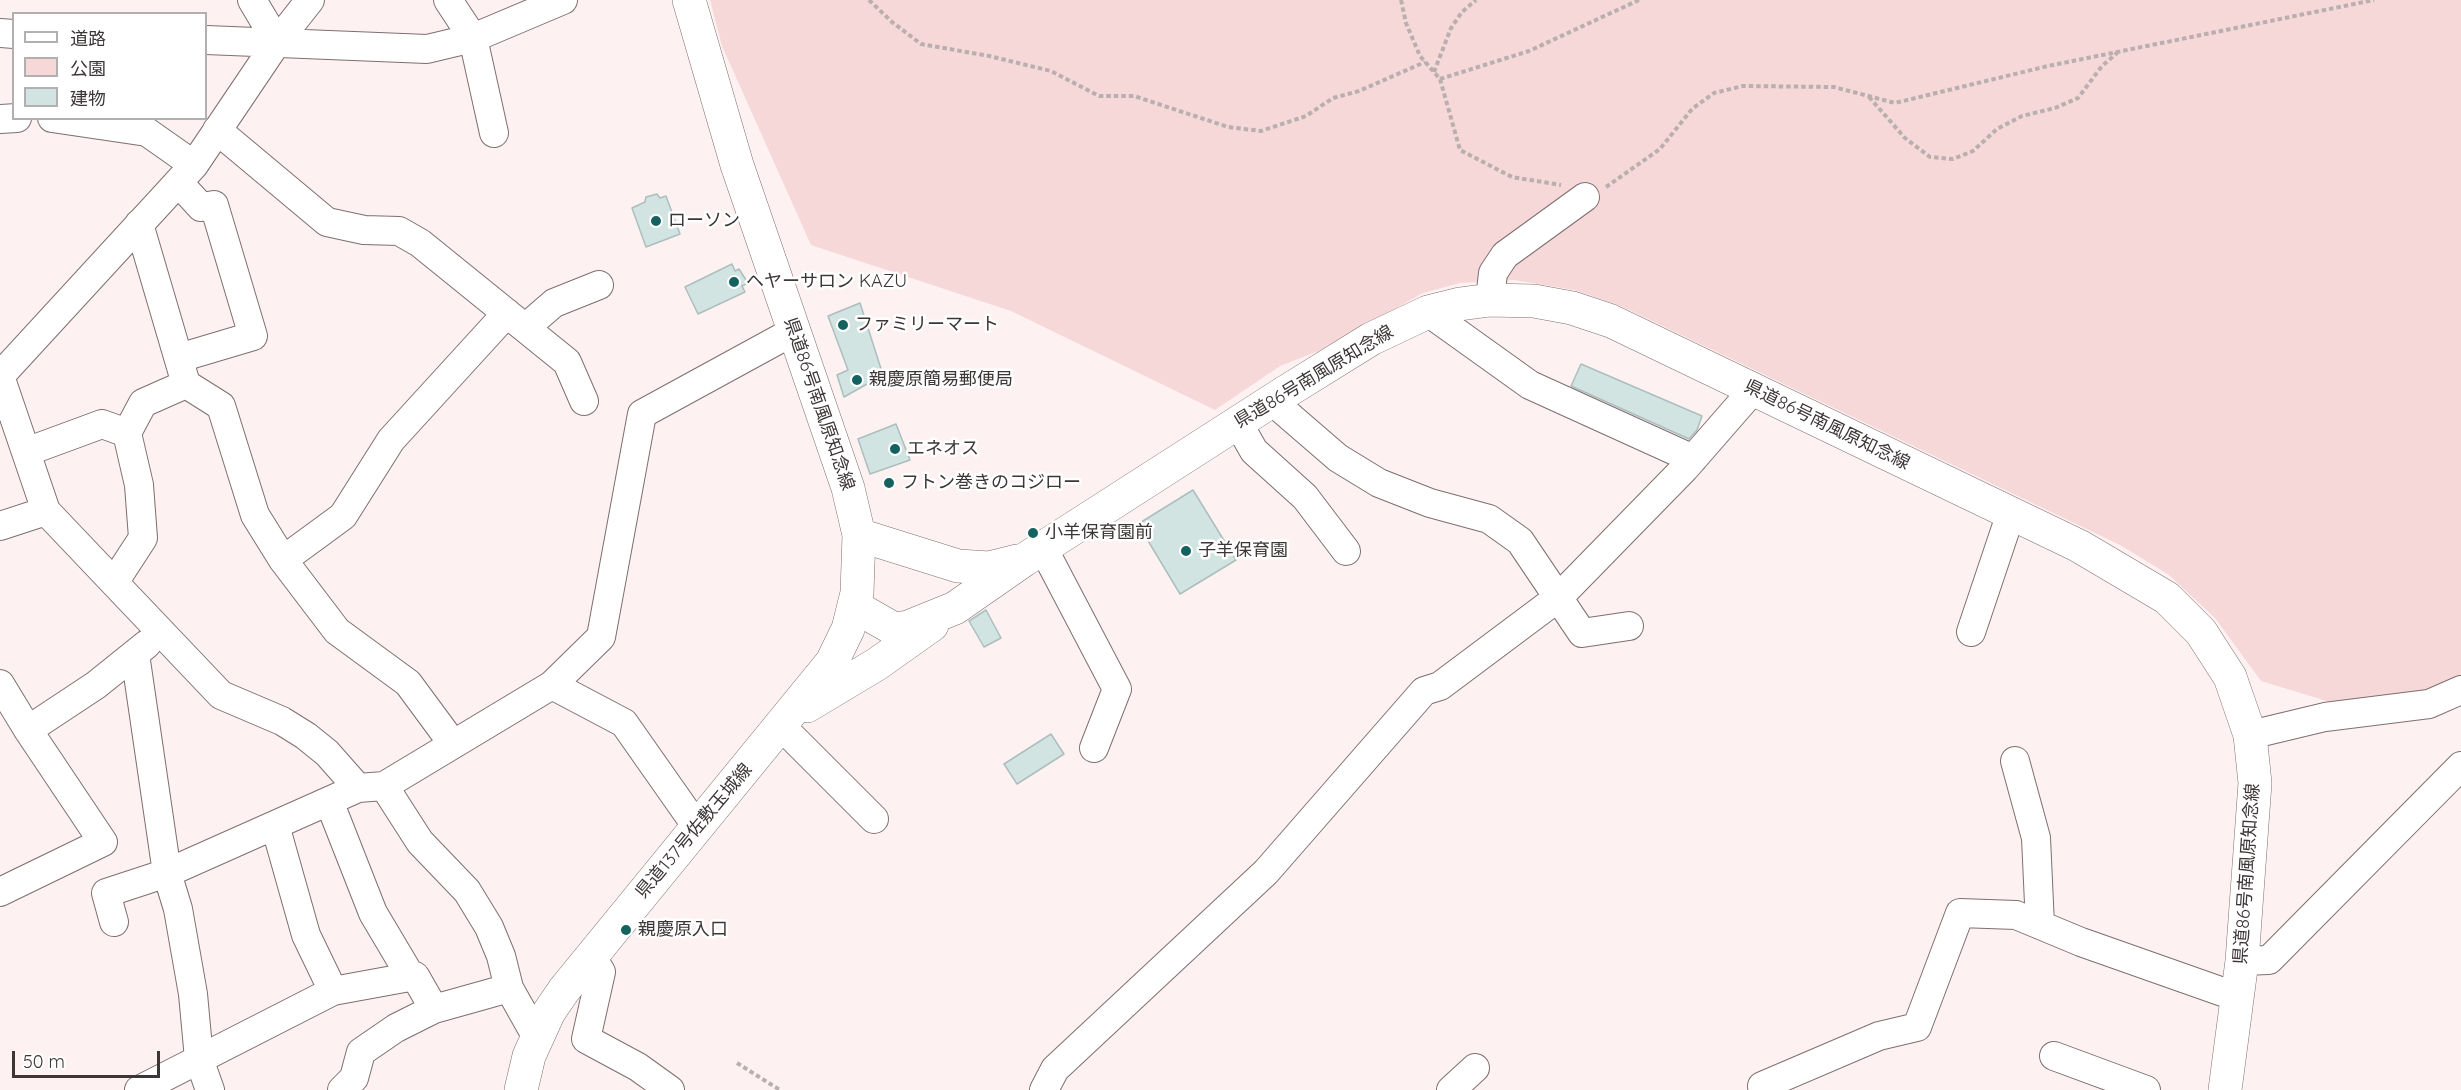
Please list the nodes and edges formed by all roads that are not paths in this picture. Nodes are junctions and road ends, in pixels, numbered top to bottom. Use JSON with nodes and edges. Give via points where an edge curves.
{"nodes":[{"id":1,"x":252,"y":0,"type":"edge"},
{"id":2,"x":310,"y":0,"type":"edge"},
{"id":3,"x":448,"y":0,"type":"edge"},
{"id":4,"x":563,"y":0,"type":"edge"},
{"id":5,"x":688,"y":0,"type":"edge"},
{"id":6,"x":506,"y":11,"type":"edge"},
{"id":7,"x":473,"y":38,"type":"junction"},
{"id":8,"x":207,"y":40,"type":"edge"},
{"id":9,"x":277,"y":42,"type":"junction"},
{"id":10,"x":66,"y":120,"type":"edge"},
{"id":11,"x":217,"y":130,"type":"junction"},
{"id":12,"x":494,"y":133,"type":"dead end"},
{"id":13,"x":186,"y":173,"type":"junction"},
{"id":14,"x":1585,"y":197,"type":"road end"},
{"id":15,"x":139,"y":224,"type":"junction"},
{"id":16,"x":599,"y":285,"type":"dead end"},
{"id":17,"x":1490,"y":300,"type":"junction"},
{"id":18,"x":1428,"y":312,"type":"junction"},
{"id":19,"x":516,"y":320,"type":"junction"},
{"id":20,"x":794,"y":331,"type":"junction"},
{"id":21,"x":183,"y":371,"type":"junction"},
{"id":22,"x":0,"y":376,"type":"edge"},
{"id":23,"x":1752,"y":390,"type":"junction"},
{"id":24,"x":584,"y":401,"type":"dead end"},
{"id":25,"x":1272,"y":401,"type":"junction"},
{"id":26,"x":1238,"y":423,"type":"junction"},
{"id":27,"x":127,"y":433,"type":"junction"},
{"id":28,"x":26,"y":452,"type":"junction"},
{"id":29,"x":1693,"y":459,"type":"junction"},
{"id":30,"x":46,"y":511,"type":"junction"},
{"id":31,"x":2011,"y":513,"type":"junction"},
{"id":32,"x":0,"y":526,"type":"edge"},
{"id":33,"x":859,"y":535,"type":"junction"},
{"id":34,"x":1346,"y":551,"type":"dead end"},
{"id":35,"x":1033,"y":554,"type":"junction"},
{"id":36,"x":283,"y":560,"type":"junction"},
{"id":37,"x":115,"y":581,"type":"junction"},
{"id":38,"x":1559,"y":597,"type":"junction"},
{"id":39,"x":854,"y":606,"type":"junction"},
{"id":40,"x":955,"y":608,"type":"junction"},
{"id":41,"x":1629,"y":626,"type":"dead end"},
{"id":42,"x":1971,"y":632,"type":"dead end"},
{"id":43,"x":160,"y":633,"type":"junction"},
{"id":44,"x":135,"y":654,"type":"junction"},
{"id":45,"x":0,"y":684,"type":"edge"},
{"id":46,"x":552,"y":685,"type":"junction"},
{"id":47,"x":2461,"y":690,"type":"edge"},
{"id":48,"x":788,"y":719,"type":"junction"},
{"id":49,"x":28,"y":730,"type":"junction"},
{"id":50,"x":2250,"y":735,"type":"junction"},
{"id":51,"x":453,"y":744,"type":"junction"},
{"id":52,"x":1094,"y":748,"type":"dead end"},
{"id":53,"x":2015,"y":761,"type":"dead end"},
{"id":54,"x":2461,"y":766,"type":"edge"},
{"id":55,"x":371,"y":787,"type":"junction"},
{"id":56,"x":329,"y":801,"type":"junction"},
{"id":57,"x":874,"y":819,"type":"dead end"},
{"id":58,"x":275,"y":825,"type":"junction"},
{"id":59,"x":697,"y":827,"type":"junction"},
{"id":60,"x":167,"y":873,"type":"junction"},
{"id":61,"x":0,"y":892,"type":"edge"},
{"id":62,"x":114,"y":922,"type":"dead end"},
{"id":63,"x":2040,"y":925,"type":"junction"},
{"id":64,"x":591,"y":956,"type":"junction"},
{"id":65,"x":2242,"y":962,"type":"junction"},
{"id":66,"x":411,"y":977,"type":"junction"},
{"id":67,"x":509,"y":988,"type":"junction"},
{"id":68,"x":333,"y":991,"type":"junction"},
{"id":69,"x":2237,"y":997,"type":"junction"},
{"id":70,"x":435,"y":1009,"type":"junction"},
{"id":71,"x":536,"y":1036,"type":"junction"},
{"id":72,"x":2054,"y":1056,"type":"dead end"},
{"id":73,"x":199,"y":1059,"type":"junction"},
{"id":74,"x":1474,"y":1068,"type":"dead end"},
{"id":75,"x":1762,"y":1086,"type":"dead end"},
{"id":76,"x":139,"y":1090,"type":"edge"},
{"id":77,"x":210,"y":1090,"type":"edge"},
{"id":78,"x":342,"y":1090,"type":"edge"},
{"id":79,"x":521,"y":1090,"type":"edge"},
{"id":80,"x":670,"y":1090,"type":"edge"},
{"id":81,"x":1044,"y":1090,"type":"edge"},
{"id":82,"x":1451,"y":1090,"type":"edge"},
{"id":83,"x":2146,"y":1090,"type":"edge"},
{"id":84,"x":2225,"y":1090,"type":"edge"}],
"edges":[{"from":1,"to":9,"type":"street"},
{"from":2,"to":9,"type":"street"},
{"from":3,"to":7,"type":"street"},
{"from":4,"to":6,"type":"street"},
{"from":5,"to":20,"type":"main road","name":"県道86号南風原知念線","via":[[737,165]]},
{"from":6,"to":7,"type":"street"},
{"from":7,"to":9,"type":"street","via":[[427,49]]},
{"from":7,"to":12,"type":"street"},
{"from":8,"to":9,"type":"street"},
{"from":9,"to":11,"type":"street"},
{"from":10,"to":13,"type":"street","via":[[147,132]]},
{"from":11,"to":13,"type":"street"},
{"from":11,"to":19,"type":"street","via":[[327,222],[364,230],[399,231],[420,243]]},
{"from":13,"to":15,"type":"street"},
{"from":13,"to":21,"type":"street","via":[[201,207],[214,205],[253,336]]},
{"from":14,"to":17,"type":"street","via":[[1505,255],[1492,273]]},
{"from":15,"to":21,"type":"street"},
{"from":15,"to":22,"type":"street"},
{"from":16,"to":19,"type":"street"},
{"from":17,"to":18,"type":"main road","name":"県道86号南風原知念線"},
{"from":17,"to":23,"type":"main road","name":"県道86号南風原知念線","via":[[1534,301],[1611,321]]},
{"from":18,"to":25,"type":"main road","name":"県道86号南風原知念線","via":[[1371,339]]},
{"from":18,"to":29,"type":"street","via":[[1530,385]]},
{"from":19,"to":24,"type":"street","via":[[567,362]]},
{"from":19,"to":36,"type":"street","via":[[390,440],[343,516]]},
{"from":20,"to":33,"type":"main road","name":"県道86号南風原知念線","via":[[848,488]]},
{"from":20,"to":46,"type":"street","via":[[642,414],[601,637]]},
{"from":21,"to":27,"type":"street","via":[[142,403]]},
{"from":21,"to":36,"type":"street","via":[[221,406],[255,515]]},
{"from":22,"to":28,"type":"street"},
{"from":23,"to":29,"type":"street"},
{"from":23,"to":31,"type":"main road","name":"県道86号南風原知念線"},
{"from":25,"to":26,"type":"main road","name":"県道86号南風原知念線"},
{"from":25,"to":38,"type":"street","via":[[1338,458],[1379,483],[1430,504],[1489,519],[1520,541]]},
{"from":26,"to":34,"type":"street","via":[[1254,451],[1305,496]]},
{"from":26,"to":35,"type":"main road","name":"県道86号南風原知念線"},
{"from":27,"to":28,"type":"street","via":[[102,424]]},
{"from":27,"to":37,"type":"street","via":[[139,484],[143,538]]},
{"from":28,"to":30,"type":"street"},
{"from":29,"to":38,"type":"street"},
{"from":30,"to":32,"type":"street"},
{"from":30,"to":37,"type":"street"},
{"from":31,"to":42,"type":"street"},
{"from":31,"to":50,"type":"main road","name":"県道86号南風原知念線","via":[[2116,565],[2167,598],[2201,632],[2230,677]]},
{"from":33,"to":35,"type":"main road","name":"県道86号南風原知念線","via":[[958,566],[989,568]]},
{"from":33,"to":39,"type":"main road","name":"県道86号南風原知念線","via":[[859,578]]},
{"from":35,"to":40,"type":"main road","name":"県道86号南風原知念線"},
{"from":35,"to":52,"type":"street","via":[[1117,689]]},
{"from":36,"to":51,"type":"street","via":[[338,631],[408,683]]},
{"from":37,"to":43,"type":"street"},
{"from":38,"to":41,"type":"street","via":[[1582,633]]},
{"from":38,"to":81,"type":"street","via":[[1440,686],[1424,691],[1266,872],[1055,1069]]},
{"from":39,"to":40,"type":"main road","name":"県道86号南風原知念線","via":[[894,629]]},
{"from":39,"to":48,"type":"main road","name":"県道137号佐敷玉城線","via":[[832,662]]},
{"from":40,"to":48,"type":"main road","via":[[877,664]]},
{"from":43,"to":44,"type":"street"},
{"from":43,"to":55,"type":"street","via":[[221,695],[282,721]]},
{"from":44,"to":49,"type":"street"},
{"from":44,"to":60,"type":"street"},
{"from":45,"to":49,"type":"street"},
{"from":46,"to":51,"type":"street"},
{"from":46,"to":59,"type":"street","via":[[624,723]]},
{"from":47,"to":50,"type":"street","via":[[2429,704],[2325,717]]},
{"from":48,"to":57,"type":"street"},
{"from":48,"to":59,"type":"main road","name":"県道137号佐敷玉城線"},
{"from":49,"to":61,"type":"street","via":[[103,842]]},
{"from":50,"to":65,"type":"main road","name":"県道86号南風原知念線","via":[[2255,783]]},
{"from":51,"to":55,"type":"street"},
{"from":53,"to":63,"type":"street","via":[[2036,838]]},
{"from":54,"to":65,"type":"street","via":[[2269,960]]},
{"from":55,"to":56,"type":"street"},
{"from":55,"to":67,"type":"street","via":[[473,900],[489,927]]},
{"from":56,"to":58,"type":"street"},
{"from":56,"to":66,"type":"street","via":[[373,913]]},
{"from":58,"to":60,"type":"street"},
{"from":58,"to":68,"type":"street","via":[[306,935]]},
{"from":59,"to":64,"type":"main road","name":"県道137号佐敷玉城線"},
{"from":60,"to":62,"type":"street","via":[[106,893]]},
{"from":60,"to":73,"type":"street","via":[[178,909],[193,994]]},
{"from":63,"to":69,"type":"street"},
{"from":63,"to":75,"type":"street","via":[[2016,915],[1960,913],[1917,1027],[1879,1036]]},
{"from":64,"to":71,"type":"main road","name":"県道137号佐敷玉城線"},
{"from":64,"to":80,"type":"street","via":[[601,972],[586,1039],[638,1067]]},
{"from":65,"to":69,"type":"main road","name":"県道86号南風原知念線"},
{"from":66,"to":68,"type":"street"},
{"from":66,"to":70,"type":"street","via":[[415,976]]},
{"from":67,"to":70,"type":"street"},
{"from":67,"to":71,"type":"street"},
{"from":68,"to":73,"type":"street"},
{"from":69,"to":84,"type":"main road","name":"県道86号南風原知念線"},
{"from":70,"to":78,"type":"street","via":[[396,1028],[362,1052],[354,1078]]},
{"from":71,"to":79,"type":"main road","name":"県道137号佐敷玉城線"},
{"from":72,"to":83,"type":"street"},
{"from":73,"to":76,"type":"street"},
{"from":73,"to":77,"type":"street"},
{"from":74,"to":82,"type":"street"}]}
